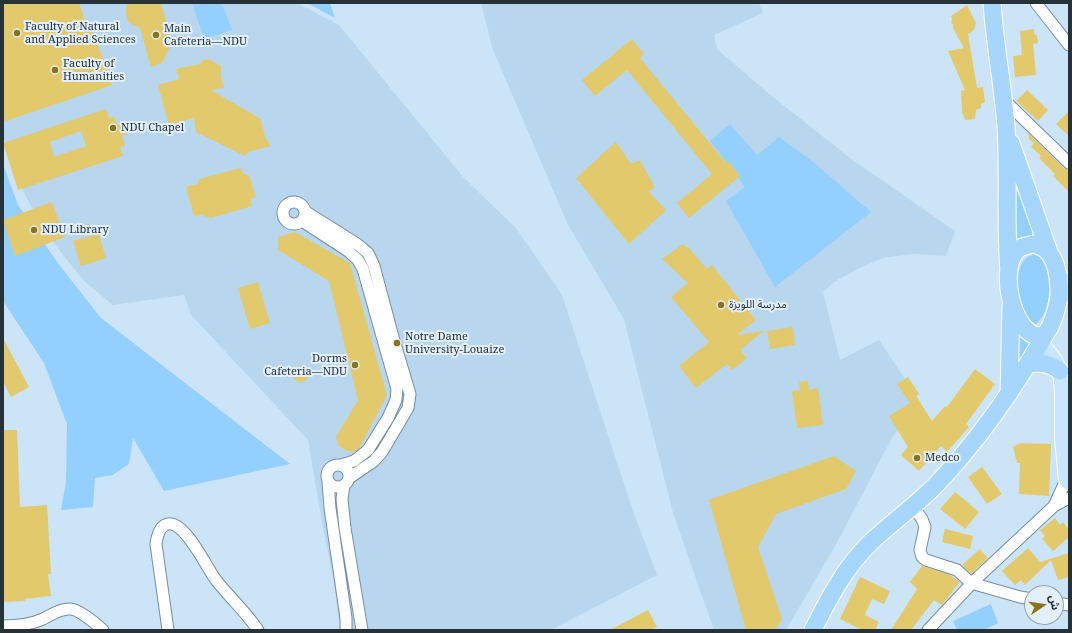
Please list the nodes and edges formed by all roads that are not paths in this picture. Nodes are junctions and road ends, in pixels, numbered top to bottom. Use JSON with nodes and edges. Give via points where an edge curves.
{"nodes":[{"id":1,"x":992,"y":3,"type":"edge"},
{"id":2,"x":1036,"y":3,"type":"edge"},
{"id":3,"x":1069,"y":45,"type":"edge"},
{"id":4,"x":1004,"y":99,"type":"junction"},
{"id":5,"x":1006,"y":128,"type":"junction"},
{"id":6,"x":1069,"y":163,"type":"edge"},
{"id":7,"x":1049,"y":252,"type":"junction"},
{"id":8,"x":1008,"y":270,"type":"junction"},
{"id":9,"x":1057,"y":271,"type":"junction"},
{"id":10,"x":1069,"y":295,"type":"edge"},
{"id":11,"x":1011,"y":302,"type":"junction"},
{"id":12,"x":1041,"y":337,"type":"junction"},
{"id":13,"x":1028,"y":364,"type":"junction"},
{"id":14,"x":1060,"y":371,"type":"junction"},
{"id":15,"x":1009,"y":394,"type":"junction"},
{"id":16,"x":341,"y":465,"type":"junction"},
{"id":17,"x":1068,"y":480,"type":"edge"},
{"id":18,"x":328,"y":482,"type":"junction"},
{"id":19,"x":347,"y":482,"type":"junction"},
{"id":20,"x":1069,"y":498,"type":"edge"},
{"id":21,"x":912,"y":505,"type":"junction"},
{"id":22,"x":1054,"y":506,"type":"junction"},
{"id":23,"x":971,"y":583,"type":"junction"},
{"id":24,"x":1024,"y":598,"type":"edge"},
{"id":25,"x":3,"y":626,"type":"edge"},
{"id":26,"x":103,"y":630,"type":"edge"},
{"id":27,"x":168,"y":630,"type":"edge"},
{"id":28,"x":258,"y":630,"type":"edge"},
{"id":29,"x":346,"y":630,"type":"edge"},
{"id":30,"x":362,"y":630,"type":"edge"},
{"id":31,"x":813,"y":630,"type":"edge"},
{"id":32,"x":928,"y":630,"type":"edge"}],
"edges":[{"from":1,"to":4,"type":"highway"},
{"from":2,"to":3,"type":"street"},
{"from":4,"to":5,"type":"highway"},
{"from":4,"to":6,"type":"street"},
{"from":5,"to":7,"type":"highway"},
{"from":5,"to":8,"type":"highway"},
{"from":7,"to":8,"type":"highway","via":[[1034,244],[1022,247],[1011,260]]},
{"from":7,"to":9,"type":"highway"},
{"from":8,"to":11,"type":"highway"},
{"from":9,"to":10,"type":"main road"},
{"from":9,"to":12,"type":"highway","via":[[1059,290],[1056,306],[1052,321]]},
{"from":11,"to":12,"type":"highway","via":[[1026,330]]},
{"from":11,"to":15,"type":"highway"},
{"from":12,"to":13,"type":"highway"},
{"from":12,"to":14,"type":"main road"},
{"from":13,"to":14,"type":"highway","via":[[1048,364]]},
{"from":13,"to":15,"type":"highway"},
{"from":14,"to":17,"type":"main road","via":[[1062,438]]},
{"from":15,"to":21,"type":"highway","via":[[971,444],[934,486]]},
{"from":16,"to":18,"type":"street","via":[[333,466],[329,470]]},
{"from":16,"to":19,"type":"street","via":[[348,470]]},
{"from":16,"to":19,"type":"street","via":[[354,461],[368,450],[388,418],[396,400],[397,389],[358,260],[304,217],[357,244],[368,253],[374,266],[410,394],[408,408],[382,452]]},
{"from":17,"to":22,"type":"street"},
{"from":18,"to":19,"type":"street","via":[[336,487]]},
{"from":18,"to":29,"type":"street"},
{"from":19,"to":30,"type":"street","via":[[342,499]]},
{"from":20,"to":22,"type":"street"},
{"from":21,"to":23,"type":"street","via":[[925,527],[920,550],[922,557],[957,570]]},
{"from":21,"to":31,"type":"highway","via":[[870,543],[851,565],[834,588]]},
{"from":22,"to":23,"type":"street"},
{"from":23,"to":24,"type":"street"},
{"from":23,"to":32,"type":"street"},
{"from":25,"to":26,"type":"street","via":[[22,626],[70,608]]},
{"from":27,"to":28,"type":"street","via":[[156,544],[162,527],[169,524],[181,528],[188,535],[217,582]]}]}
